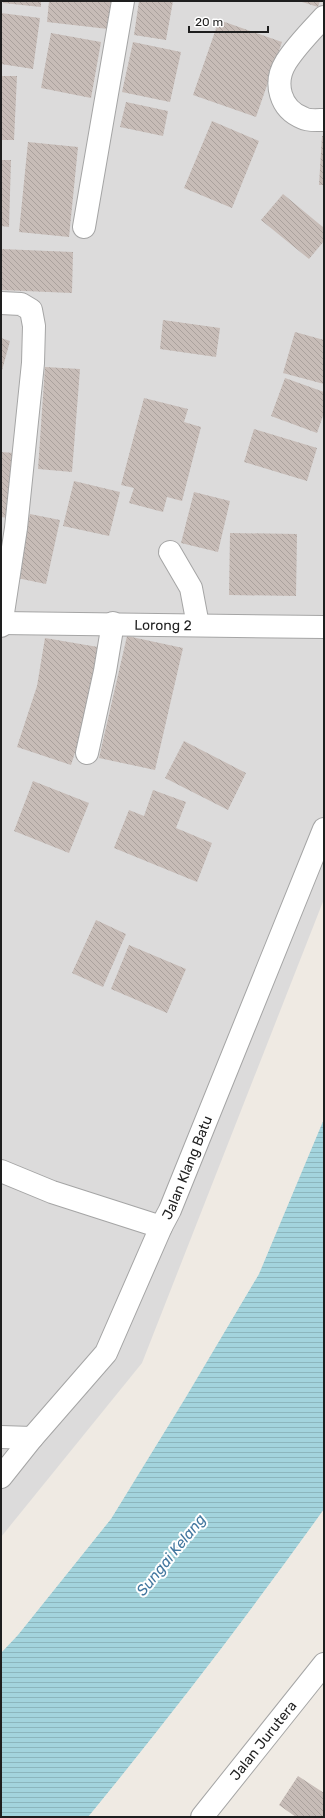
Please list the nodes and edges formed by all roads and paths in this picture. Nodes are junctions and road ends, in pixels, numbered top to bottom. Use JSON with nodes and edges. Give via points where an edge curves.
{"nodes":[{"id":1,"x":123,"y":1,"type":"edge"},
{"id":2,"x":324,"y":17,"type":"edge"},
{"id":3,"x":324,"y":120,"type":"edge"},
{"id":4,"x":84,"y":227,"type":"dead end"},
{"id":5,"x":1,"y":303,"type":"edge"},
{"id":6,"x":170,"y":552,"type":"dead end"},
{"id":7,"x":113,"y":623,"type":"junction"},
{"id":8,"x":1,"y":624,"type":"edge"},
{"id":9,"x":198,"y":624,"type":"junction"},
{"id":10,"x":324,"y":627,"type":"edge"},
{"id":11,"x":87,"y":753,"type":"dead end"},
{"id":12,"x":324,"y":829,"type":"edge"},
{"id":13,"x":1,"y":1171,"type":"edge"},
{"id":14,"x":161,"y":1227,"type":"junction"},
{"id":15,"x":1,"y":1437,"type":"edge"},
{"id":16,"x":32,"y":1438,"type":"junction"},
{"id":17,"x":1,"y":1477,"type":"edge"},
{"id":18,"x":324,"y":1664,"type":"edge"},
{"id":19,"x":202,"y":1817,"type":"edge"}],
"edges":[{"from":1,"to":4,"type":"street"},
{"from":2,"to":3,"type":"street","via":[[285,63],[280,77],[279,92],[286,108],[303,119]]},
{"from":5,"to":8,"type":"street","via":[[22,304],[31,310],[34,326],[33,363],[17,521]]},
{"from":6,"to":9,"type":"street","via":[[191,588]]},
{"from":7,"to":8,"type":"street","name":"Lorong 2"},
{"from":7,"to":9,"type":"street","name":"Lorong 2"},
{"from":7,"to":11,"type":"street"},
{"from":9,"to":10,"type":"street","name":"Lorong 2"},
{"from":12,"to":14,"type":"street","name":"Jalan Klang Batu"},
{"from":13,"to":14,"type":"street","via":[[52,1192]]},
{"from":14,"to":16,"type":"street","name":"Jalan Klang Batu","via":[[106,1353]]},
{"from":15,"to":16,"type":"street"},
{"from":16,"to":17,"type":"street","name":"Jalan Klang Batu"},
{"from":18,"to":19,"type":"street","name":"Jalan Jurutera"}]}
